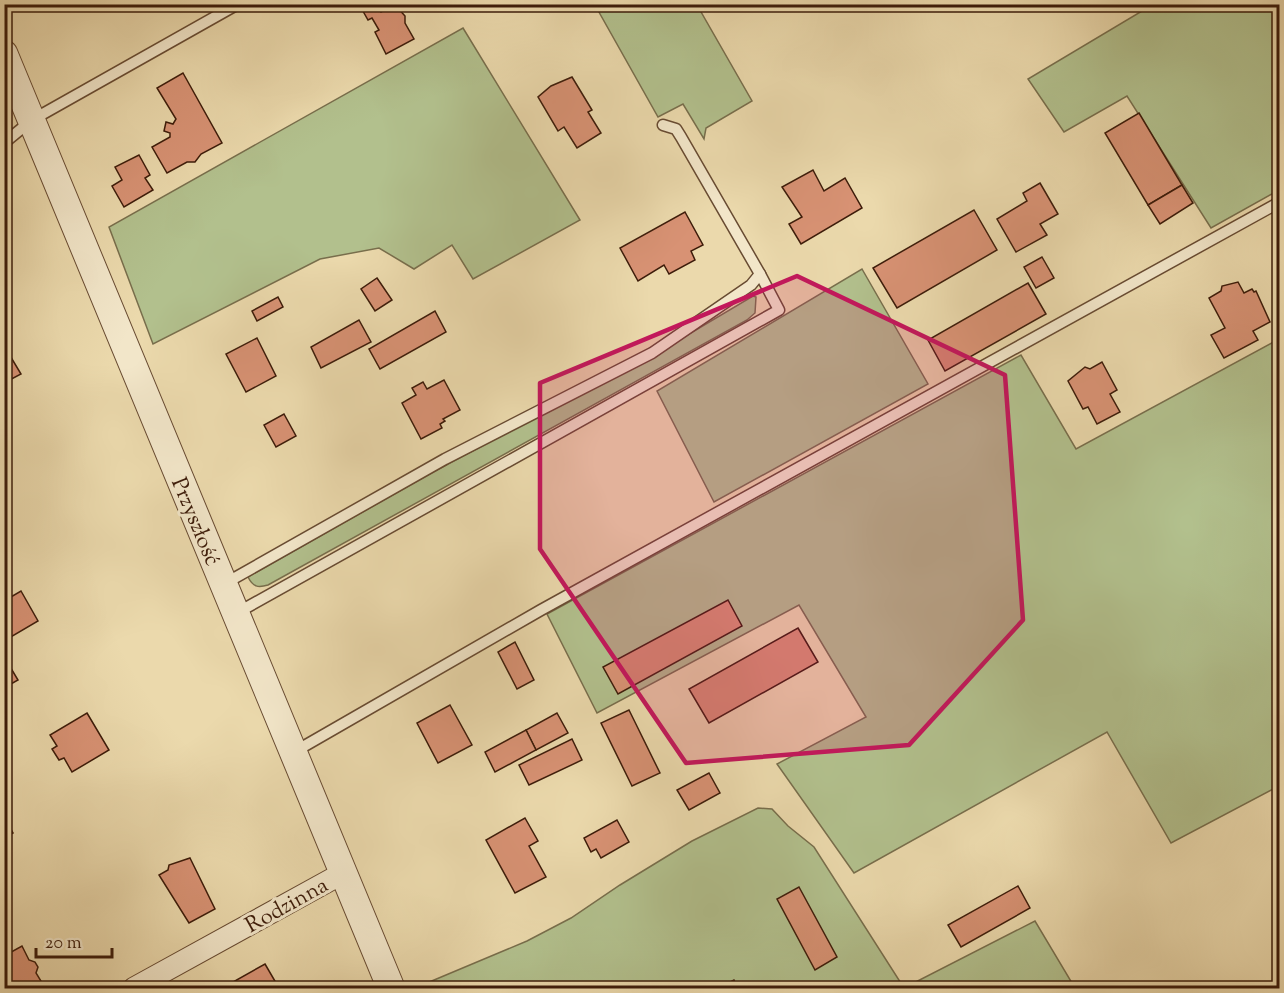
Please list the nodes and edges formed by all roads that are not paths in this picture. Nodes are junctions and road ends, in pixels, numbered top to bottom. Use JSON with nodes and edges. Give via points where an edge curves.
{"nodes":[{"id":1,"x":238,"y":4,"type":"edge"},
{"id":2,"x":4,"y":54,"type":"edge"},
{"id":3,"x":32,"y":120,"type":"junction"},
{"id":4,"x":663,"y":125,"type":"dead end"},
{"id":5,"x":4,"y":143,"type":"edge"},
{"id":6,"x":1280,"y":202,"type":"edge"},
{"id":7,"x":760,"y":274,"type":"junction"},
{"id":8,"x":223,"y":584,"type":"junction"},
{"id":9,"x":235,"y":614,"type":"junction"},
{"id":10,"x":294,"y":752,"type":"junction"},
{"id":11,"x":343,"y":873,"type":"junction"},
{"id":12,"x":134,"y":988,"type":"edge"},
{"id":13,"x":391,"y":988,"type":"edge"}],
"edges":[{"from":1,"to":3,"type":"lane"},
{"from":2,"to":3,"type":"street","name":"Przyszłość"},
{"from":3,"to":5,"type":"lane"},
{"from":3,"to":8,"type":"street","name":"Przyszłość"},
{"from":4,"to":7,"type":"lane","via":[[676,129]]},
{"from":6,"to":10,"type":"lane","via":[[552,604]]},
{"from":7,"to":8,"type":"lane","via":[[735,297],[652,353],[445,459]]},
{"from":7,"to":9,"type":"lane","via":[[779,310]]},
{"from":8,"to":9,"type":"street","name":"Przyszłość"},
{"from":9,"to":10,"type":"street","name":"Przyszłość"},
{"from":10,"to":11,"type":"street","name":"Przyszłość"},
{"from":11,"to":12,"type":"street","name":"Rodzinna"},
{"from":11,"to":13,"type":"street","name":"Przyszłość"}]}
